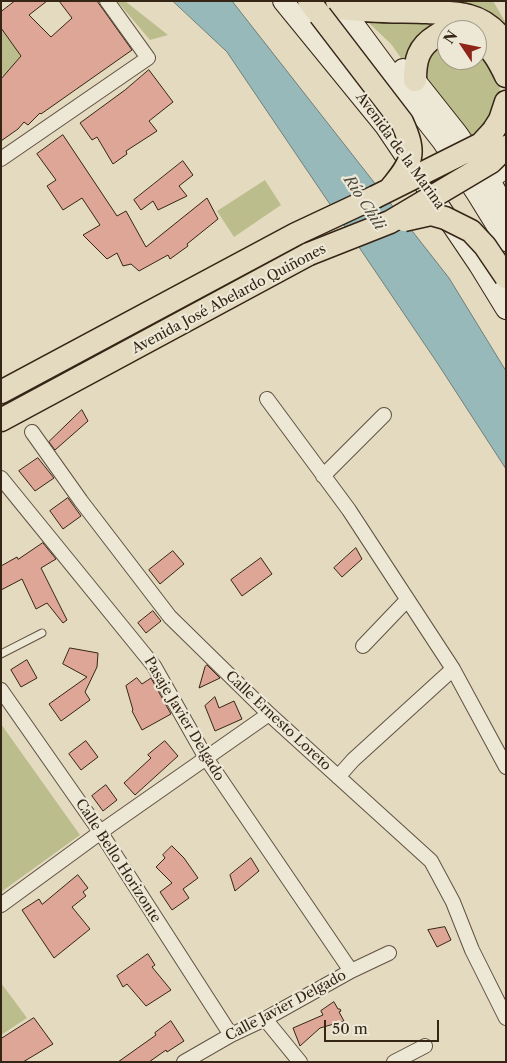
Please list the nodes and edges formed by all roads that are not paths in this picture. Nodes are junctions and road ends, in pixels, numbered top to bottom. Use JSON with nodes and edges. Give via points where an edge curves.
{"nodes":[{"id":1,"x":107,"y":1,"type":"edge"},
{"id":2,"x":283,"y":1,"type":"edge"},
{"id":3,"x":315,"y":8,"type":"edge"},
{"id":4,"x":344,"y":9,"type":"edge"},
{"id":5,"x":437,"y":37,"type":"edge"},
{"id":6,"x":506,"y":44,"type":"edge"},
{"id":7,"x":487,"y":45,"type":"edge"},
{"id":8,"x":506,"y":76,"type":"edge"},
{"id":9,"x":412,"y":90,"type":"junction"},
{"id":10,"x":506,"y":102,"type":"edge"},
{"id":11,"x":385,"y":126,"type":"junction"},
{"id":12,"x":506,"y":147,"type":"edge"},
{"id":13,"x":1,"y":159,"type":"edge"},
{"id":14,"x":498,"y":177,"type":"edge"},
{"id":15,"x":383,"y":193,"type":"junction"},
{"id":16,"x":506,"y":210,"type":"edge"},
{"id":17,"x":390,"y":222,"type":"junction"},
{"id":18,"x":506,"y":241,"type":"edge"},
{"id":19,"x":506,"y":277,"type":"edge"},
{"id":20,"x":506,"y":308,"type":"edge"},
{"id":21,"x":1,"y":392,"type":"edge"},
{"id":22,"x":267,"y":399,"type":"dead end"},
{"id":23,"x":384,"y":415,"type":"dead end"},
{"id":24,"x":1,"y":420,"type":"edge"},
{"id":25,"x":32,"y":432,"type":"dead end"},
{"id":26,"x":324,"y":476,"type":"junction"},
{"id":27,"x":1,"y":478,"type":"edge"},
{"id":28,"x":407,"y":600,"type":"junction"},
{"id":29,"x":42,"y":633,"type":"dead end"},
{"id":30,"x":363,"y":646,"type":"dead end"},
{"id":31,"x":1,"y":654,"type":"edge"},
{"id":32,"x":453,"y":669,"type":"junction"},
{"id":33,"x":1,"y":690,"type":"edge"},
{"id":34,"x":269,"y":714,"type":"junction"},
{"id":35,"x":206,"y":758,"type":"junction"},
{"id":36,"x":506,"y":767,"type":"edge"},
{"id":37,"x":338,"y":777,"type":"junction"},
{"id":38,"x":100,"y":833,"type":"junction"},
{"id":39,"x":1,"y":905,"type":"edge"},
{"id":40,"x":389,"y":953,"type":"dead end"},
{"id":41,"x":351,"y":971,"type":"junction"},
{"id":42,"x":506,"y":1018,"type":"edge"},
{"id":43,"x":265,"y":1019,"type":"junction"},
{"id":44,"x":231,"y":1035,"type":"junction"},
{"id":45,"x":425,"y":1046,"type":"dead end"},
{"id":46,"x":184,"y":1062,"type":"edge"},
{"id":47,"x":300,"y":1062,"type":"edge"},
{"id":48,"x":394,"y":1062,"type":"edge"}],
"edges":[{"from":1,"to":13,"type":"street","via":[[148,58]]},
{"from":2,"to":11,"type":"main road","name":"Avenida de la Marina"},
{"from":3,"to":15,"type":"main road","bridge":true,"via":[[402,122],[409,137],[408,166]]},
{"from":4,"to":6,"type":"main road","via":[[470,16],[496,32]]},
{"from":4,"to":9,"type":"main road","via":[[380,41],[403,68]]},
{"from":5,"to":9,"type":"main road","via":[[421,49]]},
{"from":7,"to":8,"type":"main road"},
{"from":9,"to":11,"type":"main road","via":[[417,123],[411,132],[400,134]]},
{"from":9,"to":14,"type":"main road"},
{"from":9,"to":18,"type":"main road"},
{"from":10,"to":15,"type":"main road","name":"Avenida José Abelardo Quiñones","bridge":true,"via":[[500,120],[481,144]]},
{"from":11,"to":20,"type":"main road","name":"Avenida de la Marina"},
{"from":12,"to":17,"type":"main road","name":"Avenida José Abelardo Quiñones","bridge":true,"via":[[491,162]]},
{"from":14,"to":16,"type":"main road"},
{"from":15,"to":21,"type":"main road","name":"Avenida José Abelardo Quiñones","via":[[296,234]]},
{"from":17,"to":19,"type":"main road","bridge":true,"via":[[431,214],[445,218],[471,231]]},
{"from":17,"to":24,"type":"main road","name":"Avenida José Abelardo Quiñones","bridge":true,"via":[[309,254]]},
{"from":22,"to":26,"type":"street"},
{"from":23,"to":26,"type":"street"},
{"from":25,"to":34,"type":"street","name":"Calle Ernesto Loreto","via":[[170,616]]},
{"from":26,"to":28,"type":"street"},
{"from":27,"to":35,"type":"street","name":"Pasaje Javier Delgado","via":[[154,666]]},
{"from":28,"to":30,"type":"street"},
{"from":28,"to":32,"type":"street"},
{"from":29,"to":31,"type":"lane"},
{"from":32,"to":36,"type":"street"},
{"from":32,"to":37,"type":"street"},
{"from":33,"to":38,"type":"street","name":"Calle Bello Horizonte"},
{"from":34,"to":35,"type":"street"},
{"from":34,"to":37,"type":"street","name":"Calle Ernesto Loreto"},
{"from":35,"to":38,"type":"street"},
{"from":35,"to":41,"type":"street","name":"Pasaje Javier Delgado"},
{"from":37,"to":42,"type":"street","name":"Calle Ernesto Loreto","via":[[431,861]]},
{"from":38,"to":39,"type":"street"},
{"from":38,"to":44,"type":"street","name":"Calle Bello Horizonte"},
{"from":40,"to":41,"type":"street","name":"Calle Javier Delgado"},
{"from":41,"to":43,"type":"street","name":"Calle Javier Delgado"},
{"from":43,"to":44,"type":"street","name":"Calle Javier Delgado"},
{"from":43,"to":47,"type":"street"},
{"from":44,"to":46,"type":"street","name":"Calle Javier Delgado"},
{"from":45,"to":48,"type":"street"}]}
